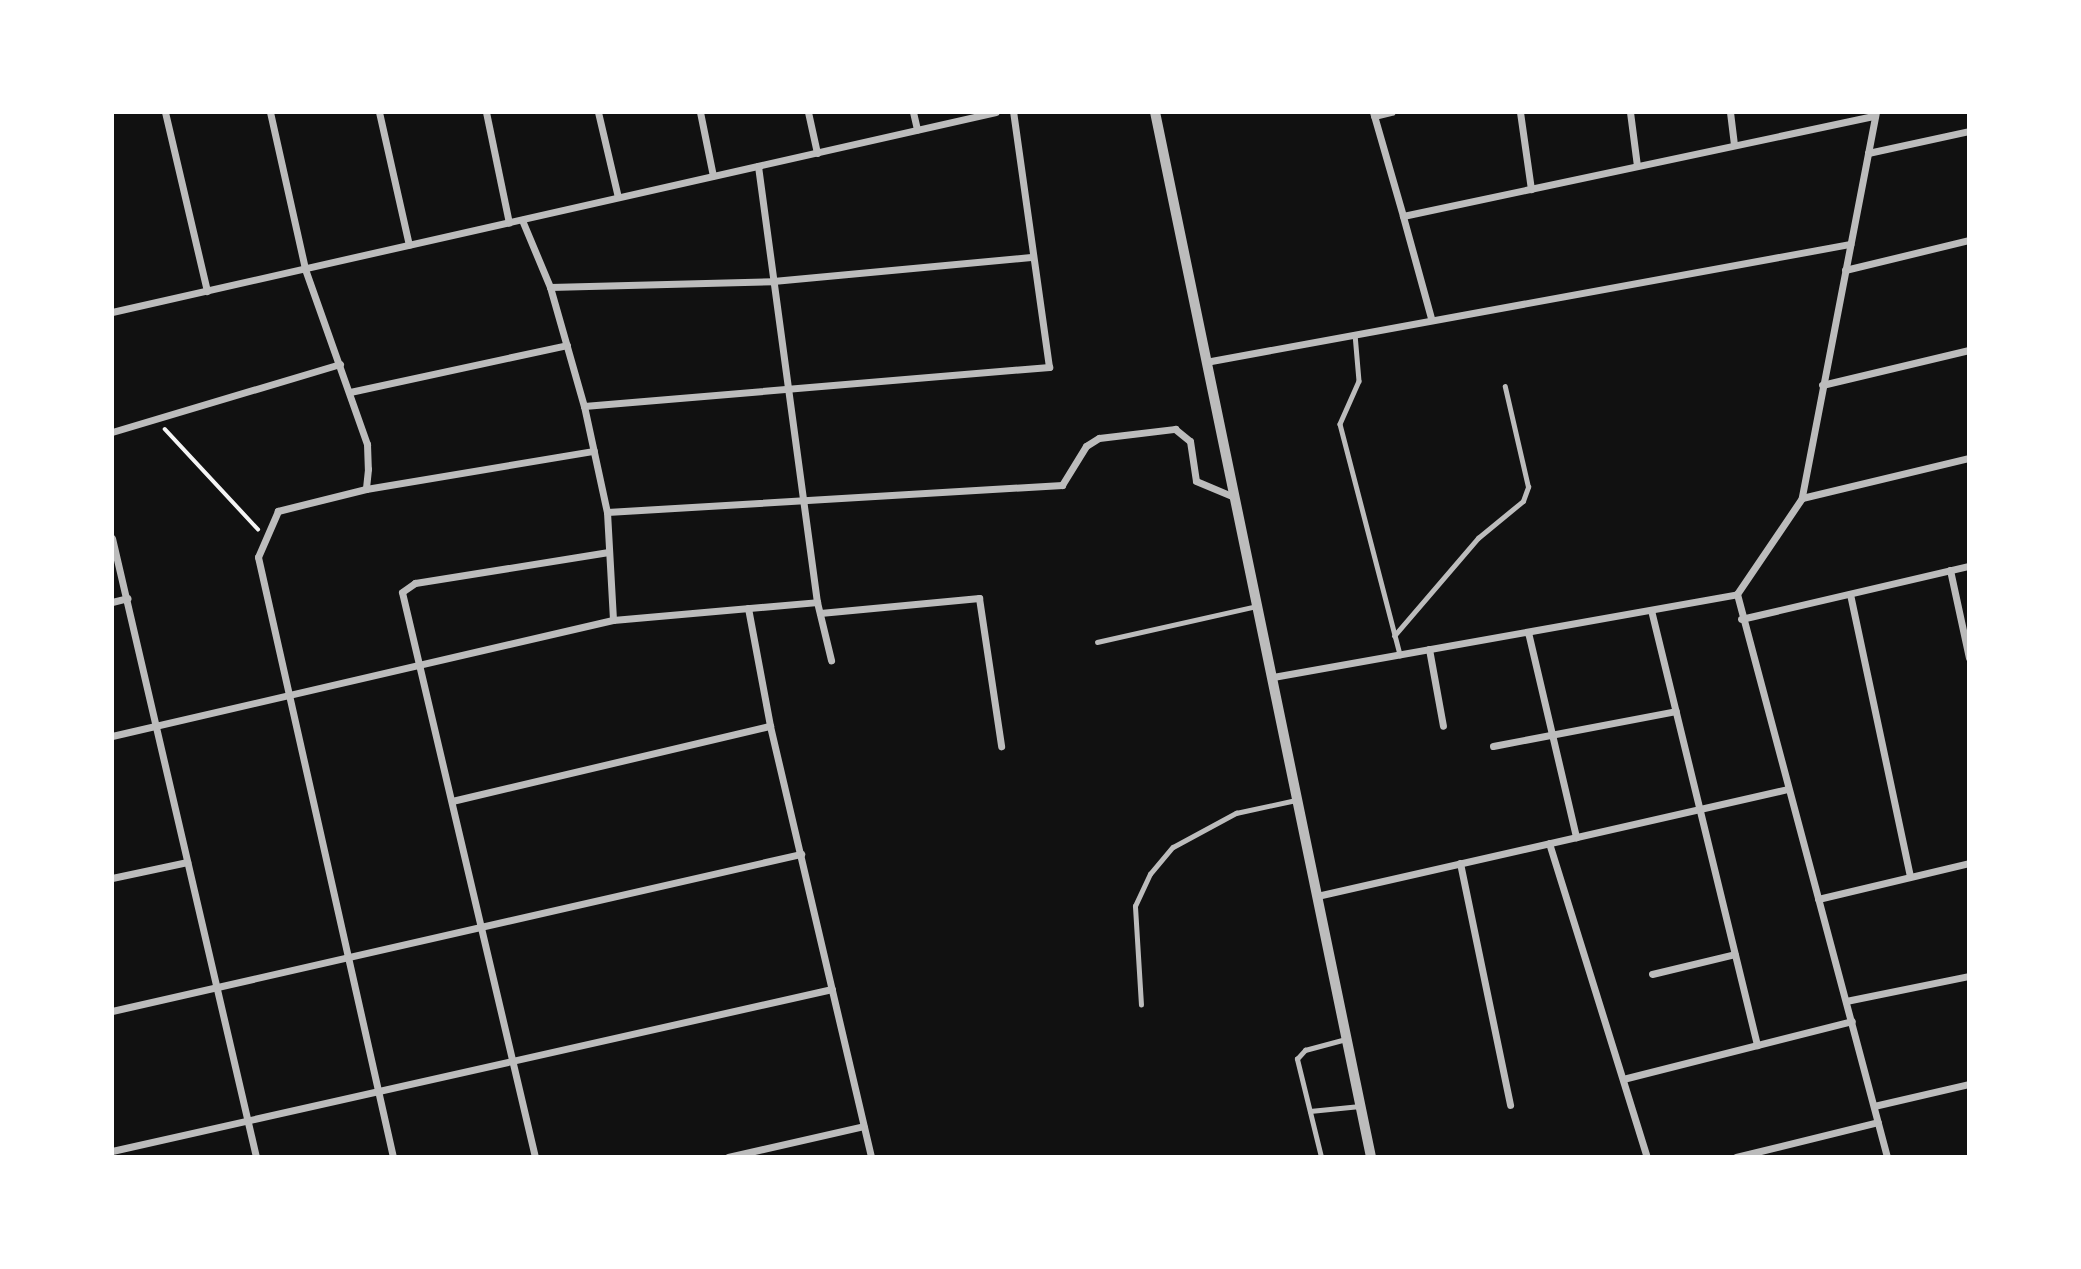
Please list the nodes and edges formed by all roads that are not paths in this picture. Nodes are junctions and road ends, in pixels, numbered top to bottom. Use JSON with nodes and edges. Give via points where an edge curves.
{"nodes":[{"id":1,"x":165,"y":112,"type":"edge"},
{"id":2,"x":270,"y":112,"type":"edge"},
{"id":3,"x":379,"y":112,"type":"edge"},
{"id":4,"x":486,"y":112,"type":"edge"},
{"id":5,"x":598,"y":112,"type":"edge"},
{"id":6,"x":700,"y":112,"type":"edge"},
{"id":7,"x":808,"y":112,"type":"edge"},
{"id":8,"x":913,"y":112,"type":"edge"},
{"id":9,"x":996,"y":112,"type":"edge"},
{"id":10,"x":1013,"y":112,"type":"edge"},
{"id":11,"x":1155,"y":112,"type":"edge"},
{"id":12,"x":1392,"y":112,"type":"edge"},
{"id":13,"x":1520,"y":112,"type":"edge"},
{"id":14,"x":1630,"y":112,"type":"edge"},
{"id":15,"x":1730,"y":112,"type":"edge"},
{"id":16,"x":1373,"y":114,"type":"edge"},
{"id":17,"x":1875,"y":114,"type":"edge"},
{"id":18,"x":917,"y":130,"type":"junction"},
{"id":19,"x":1969,"y":131,"type":"edge"},
{"id":20,"x":1734,"y":145,"type":"junction"},
{"id":21,"x":817,"y":153,"type":"junction"},
{"id":22,"x":1868,"y":153,"type":"junction"},
{"id":23,"x":758,"y":166,"type":"junction"},
{"id":24,"x":1637,"y":166,"type":"junction"},
{"id":25,"x":713,"y":176,"type":"junction"},
{"id":26,"x":1531,"y":189,"type":"junction"},
{"id":27,"x":618,"y":197,"type":"junction"},
{"id":28,"x":1403,"y":216,"type":"junction"},
{"id":29,"x":522,"y":219,"type":"junction"},
{"id":30,"x":509,"y":223,"type":"junction"},
{"id":31,"x":1969,"y":240,"type":"edge"},
{"id":32,"x":1850,"y":244,"type":"junction"},
{"id":33,"x":408,"y":245,"type":"junction"},
{"id":34,"x":1031,"y":257,"type":"junction"},
{"id":35,"x":305,"y":269,"type":"junction"},
{"id":36,"x":1845,"y":270,"type":"junction"},
{"id":37,"x":774,"y":281,"type":"junction"},
{"id":38,"x":550,"y":288,"type":"junction"},
{"id":39,"x":206,"y":291,"type":"junction"},
{"id":40,"x":112,"y":312,"type":"edge"},
{"id":41,"x":1431,"y":318,"type":"junction"},
{"id":42,"x":1354,"y":333,"type":"junction"},
{"id":43,"x":567,"y":345,"type":"junction"},
{"id":44,"x":1969,"y":349,"type":"edge"},
{"id":45,"x":1211,"y":361,"type":"junction"},
{"id":46,"x":340,"y":363,"type":"junction"},
{"id":47,"x":1822,"y":385,"type":"junction"},
{"id":48,"x":1505,"y":387,"type":"dead end"},
{"id":49,"x":789,"y":391,"type":"junction"},
{"id":50,"x":350,"y":392,"type":"junction"},
{"id":51,"x":584,"y":405,"type":"junction"},
{"id":52,"x":112,"y":432,"type":"edge"},
{"id":53,"x":594,"y":451,"type":"junction"},
{"id":54,"x":1969,"y":458,"type":"edge"},
{"id":55,"x":366,"y":489,"type":"junction"},
{"id":56,"x":1234,"y":498,"type":"junction"},
{"id":57,"x":1802,"y":498,"type":"junction"},
{"id":58,"x":803,"y":500,"type":"junction"},
{"id":59,"x":607,"y":512,"type":"junction"},
{"id":60,"x":112,"y":538,"type":"edge"},
{"id":61,"x":609,"y":552,"type":"junction"},
{"id":62,"x":1969,"y":566,"type":"edge"},
{"id":63,"x":1950,"y":570,"type":"junction"},
{"id":64,"x":1737,"y":594,"type":"junction"},
{"id":65,"x":1850,"y":594,"type":"junction"},
{"id":66,"x":128,"y":598,"type":"junction"},
{"id":67,"x":112,"y":602,"type":"edge"},
{"id":68,"x":817,"y":602,"type":"junction"},
{"id":69,"x":1258,"y":606,"type":"junction"},
{"id":70,"x":748,"y":608,"type":"junction"},
{"id":71,"x":1651,"y":610,"type":"junction"},
{"id":72,"x":820,"y":613,"type":"junction"},
{"id":73,"x":1741,"y":619,"type":"junction"},
{"id":74,"x":612,"y":620,"type":"junction"},
{"id":75,"x":1528,"y":632,"type":"junction"},
{"id":76,"x":1394,"y":636,"type":"junction"},
{"id":77,"x":1097,"y":642,"type":"dead end"},
{"id":78,"x":1429,"y":649,"type":"junction"},
{"id":79,"x":1400,"y":655,"type":"junction"},
{"id":80,"x":1969,"y":658,"type":"edge"},
{"id":81,"x":831,"y":660,"type":"dead end"},
{"id":82,"x":420,"y":664,"type":"junction"},
{"id":83,"x":1273,"y":677,"type":"junction"},
{"id":84,"x":290,"y":695,"type":"junction"},
{"id":85,"x":1676,"y":711,"type":"junction"},
{"id":86,"x":156,"y":726,"type":"junction"},
{"id":87,"x":770,"y":726,"type":"junction"},
{"id":88,"x":1443,"y":726,"type":"dead end"},
{"id":89,"x":1552,"y":734,"type":"junction"},
{"id":90,"x":112,"y":736,"type":"edge"},
{"id":91,"x":1001,"y":746,"type":"dead end"},
{"id":92,"x":1493,"y":746,"type":"dead end"},
{"id":93,"x":1785,"y":790,"type":"junction"},
{"id":94,"x":1297,"y":800,"type":"junction"},
{"id":95,"x":452,"y":801,"type":"junction"},
{"id":96,"x":1700,"y":809,"type":"junction"},
{"id":97,"x":1576,"y":837,"type":"junction"},
{"id":98,"x":1549,"y":843,"type":"junction"},
{"id":99,"x":801,"y":854,"type":"junction"},
{"id":100,"x":187,"y":862,"type":"junction"},
{"id":101,"x":1460,"y":863,"type":"junction"},
{"id":102,"x":1969,"y":863,"type":"edge"},
{"id":103,"x":1910,"y":877,"type":"junction"},
{"id":104,"x":112,"y":878,"type":"edge"},
{"id":105,"x":1317,"y":896,"type":"junction"},
{"id":106,"x":1818,"y":899,"type":"junction"},
{"id":107,"x":482,"y":928,"type":"junction"},
{"id":108,"x":1735,"y":954,"type":"junction"},
{"id":109,"x":351,"y":960,"type":"junction"},
{"id":110,"x":1652,"y":974,"type":"dead end"},
{"id":111,"x":1969,"y":976,"type":"edge"},
{"id":112,"x":217,"y":989,"type":"junction"},
{"id":113,"x":832,"y":989,"type":"junction"},
{"id":114,"x":1846,"y":1001,"type":"junction"},
{"id":115,"x":1142,"y":1005,"type":"dead end"},
{"id":116,"x":112,"y":1012,"type":"edge"},
{"id":117,"x":1852,"y":1021,"type":"junction"},
{"id":118,"x":1347,"y":1039,"type":"junction"},
{"id":119,"x":1757,"y":1045,"type":"junction"},
{"id":120,"x":514,"y":1063,"type":"junction"},
{"id":121,"x":1623,"y":1079,"type":"junction"},
{"id":122,"x":1969,"y":1084,"type":"edge"},
{"id":123,"x":377,"y":1090,"type":"junction"},
{"id":124,"x":1510,"y":1105,"type":"dead end"},
{"id":125,"x":1361,"y":1106,"type":"junction"},
{"id":126,"x":1874,"y":1107,"type":"junction"},
{"id":127,"x":1310,"y":1111,"type":"junction"},
{"id":128,"x":247,"y":1120,"type":"junction"},
{"id":129,"x":1878,"y":1122,"type":"junction"},
{"id":130,"x":864,"y":1126,"type":"junction"},
{"id":131,"x":112,"y":1151,"type":"edge"},
{"id":132,"x":256,"y":1157,"type":"edge"},
{"id":133,"x":393,"y":1157,"type":"edge"},
{"id":134,"x":535,"y":1157,"type":"edge"},
{"id":135,"x":728,"y":1157,"type":"edge"},
{"id":136,"x":872,"y":1157,"type":"edge"},
{"id":137,"x":1321,"y":1157,"type":"edge"},
{"id":138,"x":1371,"y":1157,"type":"edge"},
{"id":139,"x":1647,"y":1157,"type":"edge"},
{"id":140,"x":1736,"y":1157,"type":"edge"},
{"id":141,"x":1887,"y":1157,"type":"edge"}],
"edges":[{"from":1,"to":39,"type":"street"},
{"from":2,"to":35,"type":"street"},
{"from":3,"to":33,"type":"street"},
{"from":4,"to":30,"type":"street"},
{"from":5,"to":27,"type":"street"},
{"from":6,"to":25,"type":"street"},
{"from":7,"to":21,"type":"street"},
{"from":8,"to":18,"type":"street"},
{"from":9,"to":18,"type":"street"},
{"from":10,"to":34,"type":"street"},
{"from":11,"to":45,"type":"street"},
{"from":12,"to":16,"type":"street"},
{"from":13,"to":26,"type":"street"},
{"from":14,"to":24,"type":"street"},
{"from":15,"to":20,"type":"street"},
{"from":16,"to":28,"type":"street"},
{"from":17,"to":20,"type":"street"},
{"from":17,"to":22,"type":"street"},
{"from":18,"to":21,"type":"street"},
{"from":19,"to":22,"type":"street"},
{"from":20,"to":24,"type":"street"},
{"from":21,"to":23,"type":"street"},
{"from":22,"to":32,"type":"street"},
{"from":23,"to":25,"type":"street"},
{"from":23,"to":37,"type":"street"},
{"from":24,"to":26,"type":"street"},
{"from":25,"to":27,"type":"street"},
{"from":26,"to":28,"type":"street"},
{"from":27,"to":29,"type":"street"},
{"from":28,"to":41,"type":"street"},
{"from":29,"to":30,"type":"street"},
{"from":29,"to":38,"type":"street"},
{"from":30,"to":33,"type":"street"},
{"from":31,"to":36,"type":"street"},
{"from":32,"to":36,"type":"street"},
{"from":32,"to":41,"type":"street"},
{"from":33,"to":35,"type":"street"},
{"from":34,"to":37,"type":"street"},
{"from":34,"to":49,"type":"street","via":[[1049,367]]},
{"from":35,"to":39,"type":"street"},
{"from":35,"to":46,"type":"street"},
{"from":36,"to":47,"type":"street"},
{"from":37,"to":38,"type":"street"},
{"from":37,"to":49,"type":"street"},
{"from":38,"to":43,"type":"street"},
{"from":39,"to":40,"type":"street"},
{"from":41,"to":42,"type":"street"},
{"from":42,"to":45,"type":"street"},
{"from":42,"to":76,"type":"lane","via":[[1359,381],[1340,424]]},
{"from":43,"to":50,"type":"street"},
{"from":43,"to":51,"type":"street"},
{"from":44,"to":47,"type":"street"},
{"from":45,"to":56,"type":"street"},
{"from":46,"to":50,"type":"street"},
{"from":46,"to":52,"type":"street"},
{"from":47,"to":57,"type":"street"},
{"from":48,"to":76,"type":"lane","via":[[1528,487],[1523,501],[1478,538]]},
{"from":49,"to":51,"type":"street"},
{"from":49,"to":58,"type":"street"},
{"from":50,"to":55,"type":"street","via":[[367,444]]},
{"from":51,"to":53,"type":"street"},
{"from":53,"to":55,"type":"street"},
{"from":53,"to":59,"type":"street"},
{"from":54,"to":57,"type":"street"},
{"from":55,"to":84,"type":"street","via":[[278,511],[264,535],[258,557]]},
{"from":56,"to":58,"type":"street","via":[[1196,481],[1190,441],[1175,429],[1099,438],[1086,446],[1062,485]]},
{"from":56,"to":69,"type":"street"},
{"from":57,"to":64,"type":"street"},
{"from":58,"to":59,"type":"street"},
{"from":58,"to":68,"type":"street"},
{"from":59,"to":61,"type":"street"},
{"from":60,"to":66,"type":"street"},
{"from":61,"to":74,"type":"street"},
{"from":61,"to":82,"type":"street","via":[[407,584],[402,593]]},
{"from":62,"to":63,"type":"street"},
{"from":63,"to":65,"type":"street"},
{"from":63,"to":80,"type":"street"},
{"from":64,"to":71,"type":"street"},
{"from":64,"to":73,"type":"street"},
{"from":65,"to":73,"type":"street"},
{"from":65,"to":103,"type":"street"},
{"from":66,"to":67,"type":"street"},
{"from":66,"to":86,"type":"street"},
{"from":68,"to":70,"type":"street"},
{"from":68,"to":72,"type":"street"},
{"from":69,"to":77,"type":"lane"},
{"from":69,"to":83,"type":"street"},
{"from":70,"to":74,"type":"street"},
{"from":70,"to":87,"type":"street"},
{"from":71,"to":75,"type":"street"},
{"from":71,"to":85,"type":"street"},
{"from":72,"to":81,"type":"street"},
{"from":72,"to":91,"type":"street","via":[[979,598]]},
{"from":73,"to":93,"type":"street"},
{"from":74,"to":82,"type":"street"},
{"from":75,"to":78,"type":"street"},
{"from":75,"to":89,"type":"street"},
{"from":76,"to":79,"type":"lane"},
{"from":78,"to":79,"type":"street"},
{"from":78,"to":88,"type":"street"},
{"from":79,"to":83,"type":"street"},
{"from":82,"to":84,"type":"street"},
{"from":82,"to":95,"type":"street"},
{"from":83,"to":94,"type":"street"},
{"from":84,"to":86,"type":"street"},
{"from":84,"to":109,"type":"street"},
{"from":85,"to":89,"type":"street"},
{"from":85,"to":96,"type":"street"},
{"from":86,"to":90,"type":"street"},
{"from":86,"to":100,"type":"street"},
{"from":87,"to":95,"type":"street"},
{"from":87,"to":99,"type":"street"},
{"from":89,"to":92,"type":"street"},
{"from":89,"to":97,"type":"street"},
{"from":93,"to":96,"type":"street"},
{"from":93,"to":106,"type":"street"},
{"from":94,"to":105,"type":"street"},
{"from":94,"to":115,"type":"lane","via":[[1236,813],[1173,848],[1150,874],[1135,906]]},
{"from":95,"to":107,"type":"street"},
{"from":96,"to":97,"type":"street"},
{"from":96,"to":108,"type":"street"},
{"from":97,"to":98,"type":"street"},
{"from":98,"to":101,"type":"street"},
{"from":98,"to":121,"type":"street"},
{"from":99,"to":107,"type":"street"},
{"from":99,"to":113,"type":"street"},
{"from":100,"to":104,"type":"street"},
{"from":100,"to":112,"type":"street"},
{"from":101,"to":105,"type":"street"},
{"from":101,"to":124,"type":"street"},
{"from":102,"to":103,"type":"street"},
{"from":103,"to":106,"type":"street"},
{"from":105,"to":118,"type":"street"},
{"from":106,"to":114,"type":"street"},
{"from":107,"to":109,"type":"street"},
{"from":107,"to":120,"type":"street"},
{"from":108,"to":110,"type":"street"},
{"from":108,"to":119,"type":"street"},
{"from":109,"to":112,"type":"street"},
{"from":109,"to":123,"type":"street"},
{"from":111,"to":114,"type":"street"},
{"from":112,"to":116,"type":"street"},
{"from":112,"to":128,"type":"street"},
{"from":113,"to":120,"type":"street"},
{"from":113,"to":130,"type":"street"},
{"from":114,"to":117,"type":"street"},
{"from":117,"to":119,"type":"street"},
{"from":117,"to":126,"type":"street"},
{"from":118,"to":125,"type":"street"},
{"from":118,"to":127,"type":"lane","via":[[1305,1050],[1297,1059]]},
{"from":119,"to":121,"type":"street"},
{"from":120,"to":123,"type":"street"},
{"from":120,"to":134,"type":"street"},
{"from":121,"to":139,"type":"street"},
{"from":122,"to":126,"type":"street"},
{"from":123,"to":128,"type":"street"},
{"from":123,"to":133,"type":"street"},
{"from":125,"to":127,"type":"lane"},
{"from":125,"to":138,"type":"street"},
{"from":126,"to":129,"type":"street"},
{"from":127,"to":137,"type":"lane"},
{"from":128,"to":131,"type":"street"},
{"from":128,"to":132,"type":"street"},
{"from":129,"to":140,"type":"street"},
{"from":129,"to":141,"type":"street"},
{"from":130,"to":135,"type":"street"},
{"from":130,"to":136,"type":"street"}]}
